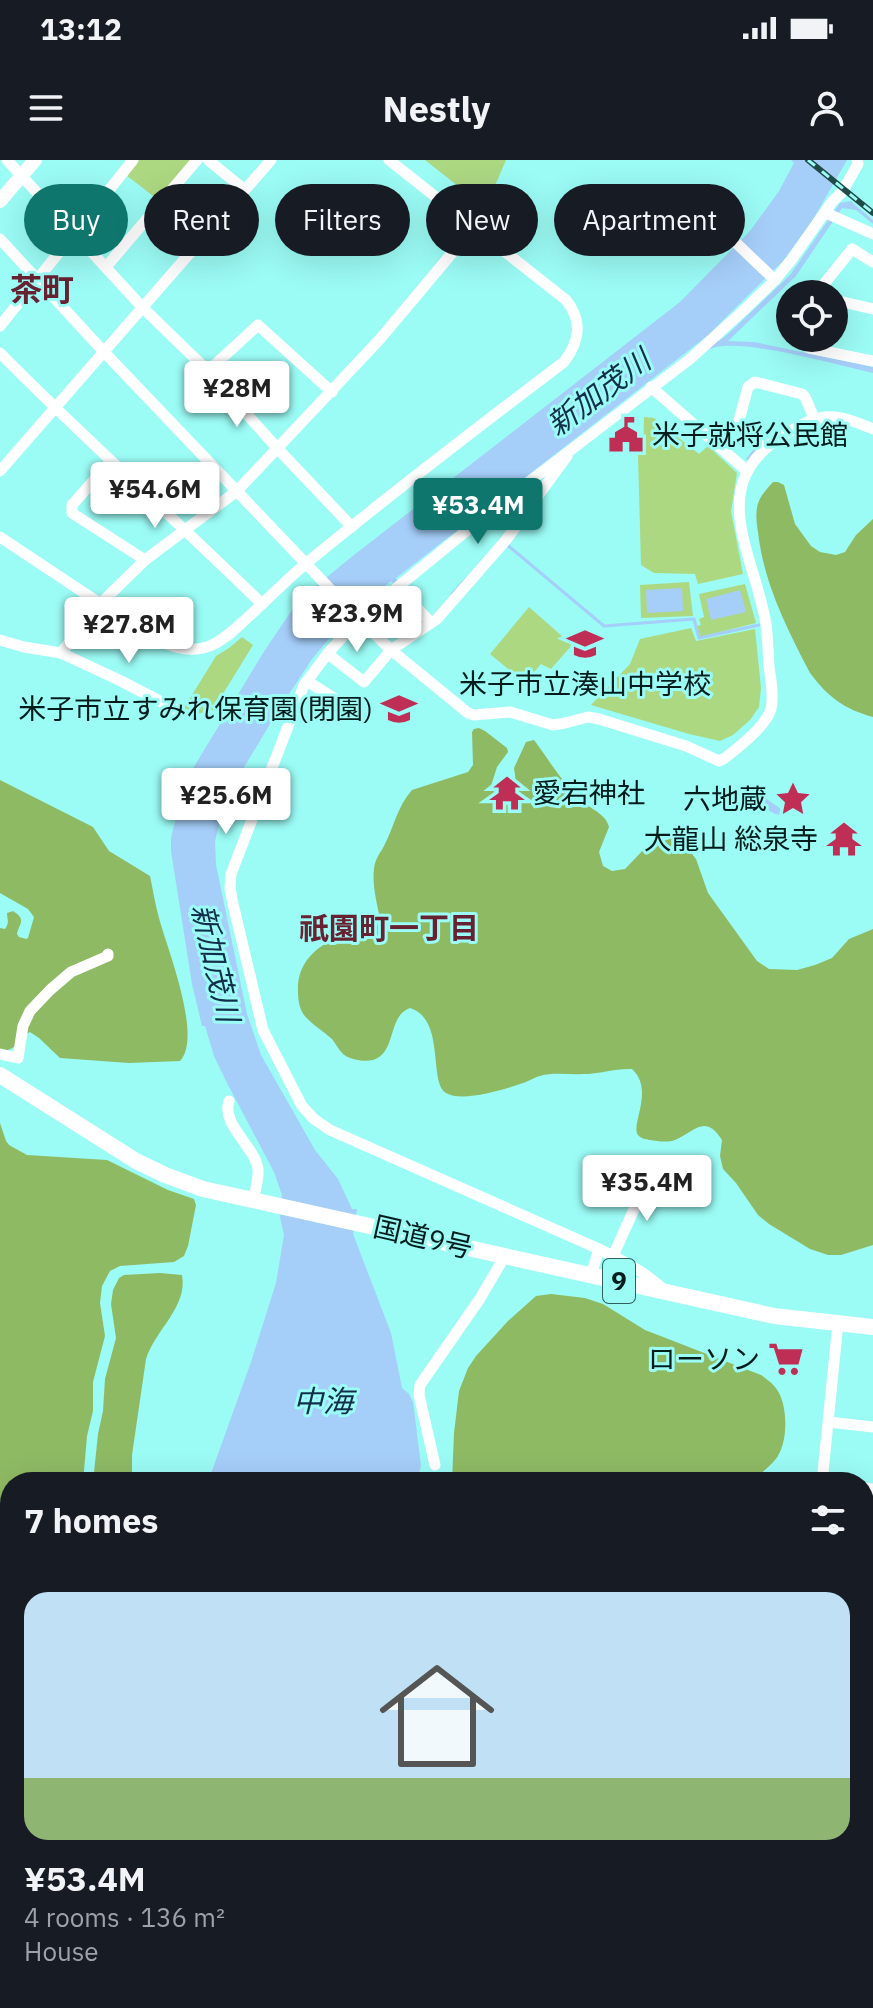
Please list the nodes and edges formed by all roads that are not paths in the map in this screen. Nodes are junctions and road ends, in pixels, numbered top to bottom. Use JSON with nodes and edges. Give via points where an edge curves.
{"nodes":[{"id":1,"x":7,"y":160,"type":"edge"},
{"id":2,"x":35,"y":160,"type":"edge"},
{"id":3,"x":133,"y":160,"type":"edge"},
{"id":4,"x":197,"y":160,"type":"edge"},
{"id":5,"x":208,"y":160,"type":"edge"},
{"id":6,"x":271,"y":160,"type":"edge"},
{"id":7,"x":389,"y":160,"type":"edge"},
{"id":8,"x":857,"y":160,"type":"edge"},
{"id":9,"x":22,"y":176,"type":"junction"},
{"id":10,"x":29,"y":184,"type":"edge"},
{"id":11,"x":114,"y":184,"type":"edge"},
{"id":12,"x":238,"y":184,"type":"edge"},
{"id":13,"x":250,"y":184,"type":"edge"},
{"id":14,"x":426,"y":189,"type":"edge"},
{"id":15,"x":0,"y":201,"type":"edge"},
{"id":16,"x":831,"y":216,"type":"junction"},
{"id":17,"x":873,"y":234,"type":"edge"},
{"id":18,"x":0,"y":239,"type":"edge"},
{"id":19,"x":745,"y":252,"type":"edge"},
{"id":20,"x":58,"y":256,"type":"edge"},
{"id":21,"x":96,"y":256,"type":"edge"},
{"id":22,"x":188,"y":256,"type":"edge"},
{"id":23,"x":450,"y":256,"type":"edge"},
{"id":24,"x":511,"y":256,"type":"edge"},
{"id":25,"x":873,"y":262,"type":"edge"},
{"id":26,"x":106,"y":267,"type":"junction"},
{"id":27,"x":771,"y":277,"type":"junction"},
{"id":28,"x":39,"y":280,"type":"junction"},
{"id":29,"x":827,"y":280,"type":"edge"},
{"id":30,"x":848,"y":303,"type":"edge"},
{"id":31,"x":143,"y":308,"type":"junction"},
{"id":32,"x":873,"y":309,"type":"edge"},
{"id":33,"x":0,"y":326,"type":"edge"},
{"id":34,"x":104,"y":352,"type":"junction"},
{"id":35,"x":829,"y":352,"type":"edge"},
{"id":36,"x":0,"y":353,"type":"edge"},
{"id":37,"x":873,"y":361,"type":"edge"},
{"id":38,"x":208,"y":371,"type":"junction"},
{"id":39,"x":651,"y":387,"type":"junction"},
{"id":40,"x":332,"y":392,"type":"junction"},
{"id":41,"x":54,"y":407,"type":"junction"},
{"id":42,"x":814,"y":418,"type":"junction"},
{"id":43,"x":873,"y":429,"type":"edge"},
{"id":44,"x":277,"y":448,"type":"junction"},
{"id":45,"x":571,"y":449,"type":"junction"},
{"id":46,"x":764,"y":449,"type":"junction"},
{"id":47,"x":111,"y":461,"type":"junction"},
{"id":48,"x":0,"y":471,"type":"edge"},
{"id":49,"x":747,"y":471,"type":"junction"},
{"id":50,"x":237,"y":491,"type":"junction"},
{"id":51,"x":352,"y":527,"type":"junction"},
{"id":52,"x":185,"y":529,"type":"junction"},
{"id":53,"x":0,"y":537,"type":"edge"},
{"id":54,"x":145,"y":560,"type":"junction"},
{"id":55,"x":306,"y":563,"type":"junction"},
{"id":56,"x":398,"y":587,"type":"junction"},
{"id":57,"x":101,"y":603,"type":"junction"},
{"id":58,"x":262,"y":604,"type":"junction"},
{"id":59,"x":356,"y":616,"type":"junction"},
{"id":60,"x":431,"y":623,"type":"junction"},
{"id":61,"x":0,"y":640,"type":"edge"},
{"id":62,"x":391,"y":650,"type":"junction"},
{"id":63,"x":61,"y":653,"type":"junction"},
{"id":64,"x":328,"y":654,"type":"junction"},
{"id":65,"x":307,"y":681,"type":"junction"},
{"id":66,"x":346,"y":706,"type":"dead end"},
{"id":67,"x":179,"y":711,"type":"dead end"},
{"id":68,"x":108,"y":954,"type":"dead end"},
{"id":69,"x":0,"y":1054,"type":"edge"},
{"id":70,"x":0,"y":1075,"type":"edge"},
{"id":71,"x":229,"y":1101,"type":"dead end"},
{"id":72,"x":649,"y":1176,"type":"dead end"},
{"id":73,"x":253,"y":1201,"type":"junction"},
{"id":74,"x":599,"y":1249,"type":"junction"},
{"id":75,"x":505,"y":1256,"type":"junction"},
{"id":76,"x":613,"y":1256,"type":"junction"},
{"id":77,"x":591,"y":1275,"type":"junction"},
{"id":78,"x":665,"y":1291,"type":"junction"},
{"id":79,"x":838,"y":1323,"type":"junction"},
{"id":80,"x":873,"y":1327,"type":"edge"},
{"id":81,"x":829,"y":1422,"type":"junction"},
{"id":82,"x":873,"y":1427,"type":"edge"},
{"id":83,"x":435,"y":1465,"type":"dead end"},
{"id":84,"x":823,"y":1472,"type":"edge"}],
"edges":[{"from":1,"to":9,"type":"street"},
{"from":2,"to":9,"type":"main road"},
{"from":3,"to":11,"type":"street"},
{"from":4,"to":26,"type":"street"},
{"from":5,"to":12,"type":"street"},
{"from":6,"to":13,"type":"street"},
{"from":7,"to":14,"type":"street"},
{"from":8,"to":16,"type":"street","via":[[832,202]]},
{"from":9,"to":10,"type":"street"},
{"from":9,"to":15,"type":"main road"},
{"from":16,"to":17,"type":"street"},
{"from":16,"to":27,"type":"street"},
{"from":18,"to":28,"type":"street"},
{"from":19,"to":27,"type":"street"},
{"from":20,"to":28,"type":"street"},
{"from":21,"to":26,"type":"street"},
{"from":22,"to":31,"type":"street"},
{"from":23,"to":40,"type":"street"},
{"from":24,"to":51,"type":"street","via":[[573,309],[578,327],[572,350],[564,362]]},
{"from":25,"to":29,"type":"street","via":[[852,249]]},
{"from":26,"to":31,"type":"street"},
{"from":27,"to":39,"type":"street","via":[[711,340]]},
{"from":28,"to":33,"type":"street"},
{"from":28,"to":34,"type":"street"},
{"from":30,"to":32,"type":"street"},
{"from":31,"to":34,"type":"street"},
{"from":31,"to":38,"type":"street"},
{"from":34,"to":41,"type":"street"},
{"from":34,"to":50,"type":"street"},
{"from":35,"to":37,"type":"street"},
{"from":36,"to":41,"type":"street"},
{"from":38,"to":40,"type":"street","via":[[258,325]]},
{"from":38,"to":44,"type":"street"},
{"from":39,"to":45,"type":"street"},
{"from":39,"to":49,"type":"street"},
{"from":40,"to":44,"type":"street"},
{"from":41,"to":47,"type":"street"},
{"from":41,"to":48,"type":"street"},
{"from":42,"to":43,"type":"street","via":[[840,418]]},
{"from":42,"to":46,"type":"street"},
{"from":42,"to":46,"type":"street","via":[[804,395],[752,382],[738,424]]},
{"from":44,"to":50,"type":"street"},
{"from":44,"to":51,"type":"street"},
{"from":45,"to":56,"type":"street"},
{"from":45,"to":60,"type":"street","via":[[506,540]]},
{"from":46,"to":49,"type":"street"},
{"from":47,"to":52,"type":"street"},
{"from":47,"to":54,"type":"street","via":[[72,505],[72,513]]},
{"from":49,"to":62,"type":"street","via":[[739,512],[766,624],[772,697],[764,723],[719,761],[599,719],[553,725],[510,712],[468,713]]},
{"from":50,"to":52,"type":"street"},
{"from":50,"to":55,"type":"street"},
{"from":51,"to":55,"type":"street"},
{"from":52,"to":54,"type":"street"},
{"from":52,"to":58,"type":"street"},
{"from":53,"to":57,"type":"street"},
{"from":54,"to":57,"type":"street"},
{"from":55,"to":58,"type":"street"},
{"from":55,"to":59,"type":"street"},
{"from":56,"to":59,"type":"street"},
{"from":56,"to":60,"type":"street"},
{"from":57,"to":58,"type":"street","via":[[143,632],[181,649],[212,646]]},
{"from":57,"to":63,"type":"street"},
{"from":59,"to":62,"type":"street"},
{"from":59,"to":64,"type":"street"},
{"from":60,"to":62,"type":"street"},
{"from":61,"to":63,"type":"street"},
{"from":62,"to":64,"type":"street","via":[[364,682]]},
{"from":63,"to":67,"type":"street"},
{"from":64,"to":65,"type":"street"},
{"from":65,"to":66,"type":"street"},
{"from":65,"to":74,"type":"street","via":[[230,882],[263,1030],[302,1106],[330,1130]]},
{"from":68,"to":69,"type":"street","via":[[71,972],[30,1011],[18,1058]]},
{"from":70,"to":73,"type":"highway","name":"国道9号","number":"9","via":[[136,1161],[203,1189]]},
{"from":71,"to":73,"type":"street","via":[[227,1113],[258,1169]]},
{"from":72,"to":76,"type":"street"},
{"from":73,"to":75,"type":"highway","name":"国道9号","number":"9"},
{"from":74,"to":76,"type":"street"},
{"from":74,"to":77,"type":"street"},
{"from":75,"to":77,"type":"highway","name":"国道9号","number":"9"},
{"from":75,"to":83,"type":"street","via":[[420,1385]]},
{"from":76,"to":78,"type":"street"},
{"from":77,"to":78,"type":"highway","name":"国道9号","number":"9"},
{"from":78,"to":79,"type":"highway","name":"国道9号","number":"9","via":[[774,1316]]},
{"from":79,"to":80,"type":"highway","name":"国道9号","number":"9"},
{"from":79,"to":81,"type":"street"},
{"from":81,"to":82,"type":"street"},
{"from":81,"to":84,"type":"street"}]}
